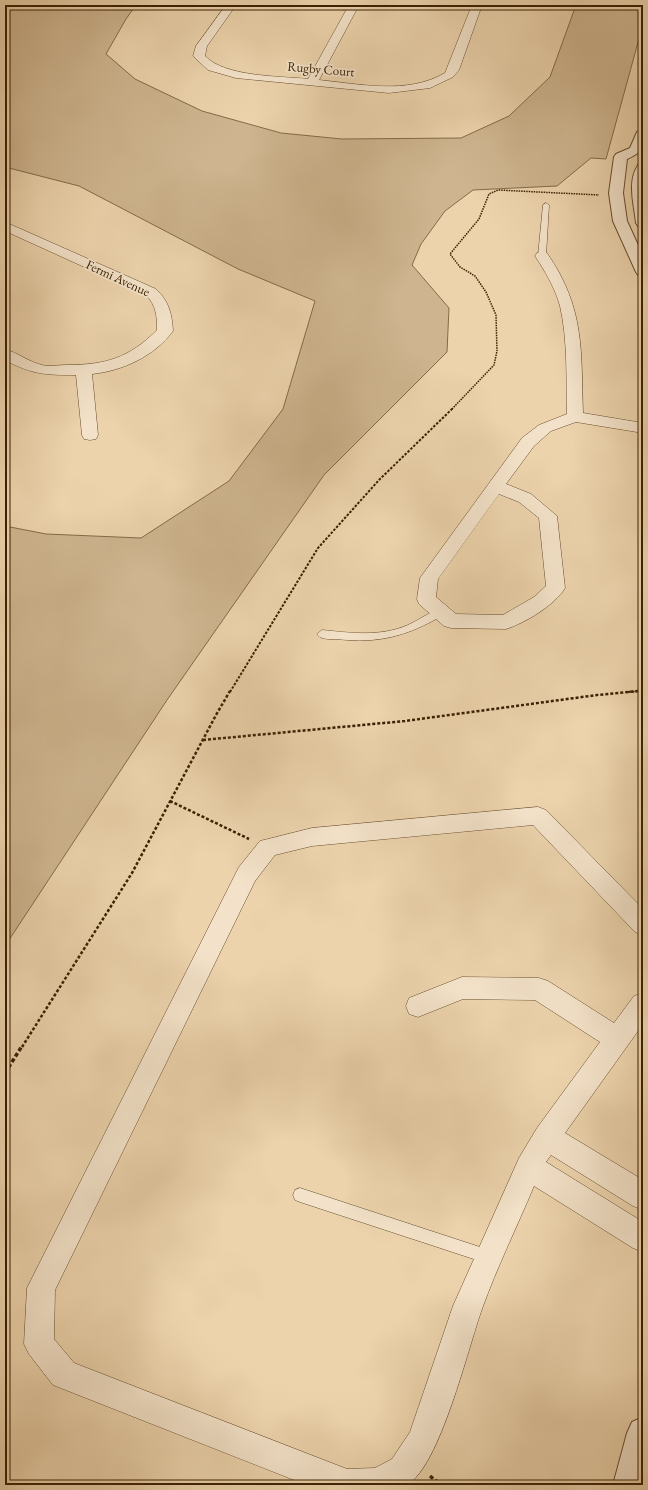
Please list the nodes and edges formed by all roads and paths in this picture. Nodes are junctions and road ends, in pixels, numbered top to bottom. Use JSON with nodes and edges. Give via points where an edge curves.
{"nodes":[{"id":1,"x":231,"y":5,"type":"edge"},
{"id":2,"x":354,"y":5,"type":"edge"},
{"id":3,"x":477,"y":5,"type":"edge"},
{"id":4,"x":312,"y":82,"type":"junction"},
{"id":5,"x":643,"y":132,"type":"edge"},
{"id":6,"x":640,"y":155,"type":"edge"},
{"id":7,"x":643,"y":168,"type":"edge"},
{"id":8,"x":616,"y":196,"type":"junction"},
{"id":9,"x":546,"y":205,"type":"dead end"},
{"id":10,"x":643,"y":223,"type":"edge"},
{"id":11,"x":5,"y":226,"type":"edge"},
{"id":12,"x":542,"y":256,"type":"joint"},
{"id":13,"x":643,"y":272,"type":"edge"},
{"id":14,"x":5,"y":354,"type":"edge"},
{"id":15,"x":84,"y":371,"type":"junction"},
{"id":16,"x":575,"y":417,"type":"junction"},
{"id":17,"x":643,"y":428,"type":"edge"},
{"id":18,"x":90,"y":435,"type":"dead end"},
{"id":19,"x":496,"y":486,"type":"junction"},
{"id":20,"x":441,"y":612,"type":"junction"},
{"id":21,"x":322,"y":634,"type":"dead end"},
{"id":22,"x":643,"y":691,"type":"edge"},
{"id":23,"x":202,"y":740,"type":"junction"},
{"id":24,"x":170,"y":800,"type":"junction"},
{"id":25,"x":268,"y":848,"type":"junction"},
{"id":26,"x":643,"y":926,"type":"edge"},
{"id":27,"x":643,"y":1004,"type":"edge"},
{"id":28,"x":418,"y":1006,"type":"dead end"},
{"id":29,"x":617,"y":1039,"type":"junction"},
{"id":30,"x":5,"y":1073,"type":"edge"},
{"id":31,"x":546,"y":1137,"type":"junction"},
{"id":32,"x":529,"y":1167,"type":"junction"},
{"id":33,"x":300,"y":1195,"type":"dead end"},
{"id":34,"x":643,"y":1196,"type":"edge"},
{"id":35,"x":643,"y":1238,"type":"edge"},
{"id":36,"x":489,"y":1257,"type":"junction"},
{"id":37,"x":643,"y":1433,"type":"edge"},
{"id":38,"x":430,"y":1476,"type":"dead end"},
{"id":39,"x":407,"y":1477,"type":"edge"},
{"id":40,"x":441,"y":1485,"type":"edge"},
{"id":41,"x":630,"y":1485,"type":"edge"}],
"edges":[{"from":1,"to":4,"type":"street","name":"Rugby Court","via":[[202,46],[199,56],[207,66],[236,75]]},
{"from":2,"to":4,"type":"street"},
{"from":3,"to":4,"type":"street","name":"Rugby Court","via":[[453,70],[439,82],[389,90]]},
{"from":5,"to":6,"type":"street"},
{"from":6,"to":8,"type":"street","via":[[621,157]]},
{"from":7,"to":10,"type":"street","via":[[638,185]]},
{"from":8,"to":13,"type":"street","via":[[620,221]]},
{"from":8,"to":23,"type":"path","via":[[498,190],[489,194],[479,219],[450,254],[460,267],[475,276],[486,292],[496,315],[497,351],[494,365],[379,480],[318,548]]},
{"from":9,"to":12,"type":"lane"},
{"from":11,"to":15,"type":"street","name":"Fermi Avenue","via":[[151,292],[160,300],[165,311],[165,331],[150,348],[127,361]]},
{"from":12,"to":16,"type":"street","via":[[556,278],[567,305],[574,367]]},
{"from":14,"to":15,"type":"street","name":"Fermi Avenue","via":[[43,370]]},
{"from":15,"to":18,"type":"street"},
{"from":16,"to":17,"type":"street"},
{"from":16,"to":19,"type":"street","via":[[545,428],[528,442]]},
{"from":19,"to":20,"type":"street","via":[[429,578],[426,599]]},
{"from":19,"to":20,"type":"street","via":[[525,498],[548,516],[556,588],[540,602],[506,622],[451,621]]},
{"from":20,"to":21,"type":"lane","via":[[400,634],[364,638]]},
{"from":22,"to":23,"type":"path","via":[[405,721]]},
{"from":23,"to":24,"type":"path"},
{"from":24,"to":25,"type":"path"},
{"from":24,"to":30,"type":"path","via":[[132,873]]},
{"from":25,"to":26,"type":"street","via":[[312,838],[538,816]]},
{"from":25,"to":39,"type":"street","via":[[247,874],[42,1288],[39,1344],[64,1374],[347,1485],[378,1484]]},
{"from":27,"to":29,"type":"street"},
{"from":28,"to":29,"type":"street","via":[[462,988],[539,989]]},
{"from":29,"to":31,"type":"street"},
{"from":31,"to":32,"type":"street"},
{"from":31,"to":34,"type":"street"},
{"from":32,"to":35,"type":"street"},
{"from":32,"to":36,"type":"street"},
{"from":33,"to":36,"type":"lane"},
{"from":36,"to":39,"type":"street","via":[[468,1306],[423,1441]]},
{"from":37,"to":41,"type":"street"},
{"from":38,"to":40,"type":"path"}]}
